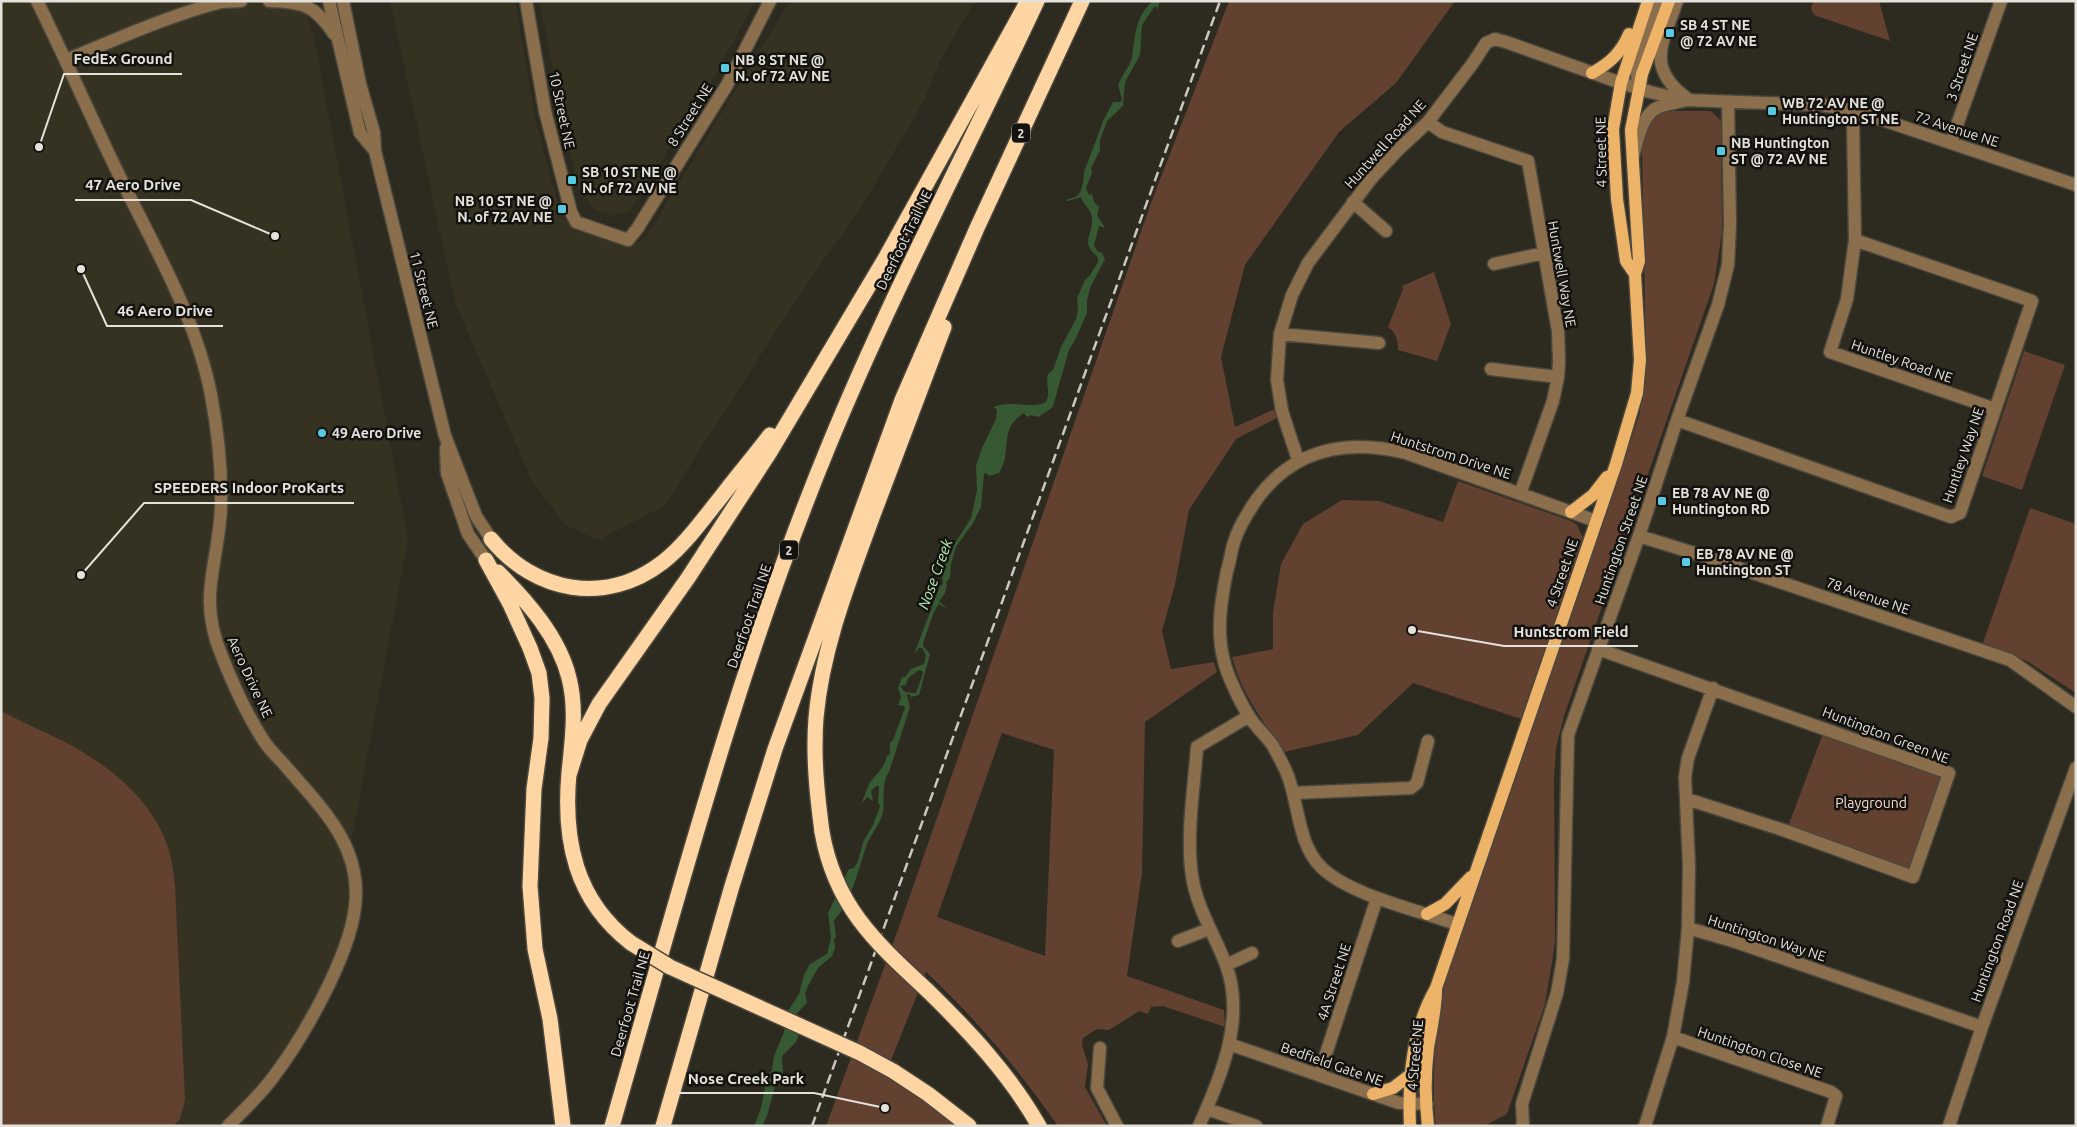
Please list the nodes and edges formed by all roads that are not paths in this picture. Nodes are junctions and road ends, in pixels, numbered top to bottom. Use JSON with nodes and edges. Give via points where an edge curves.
{"nodes":[{"id":1,"x":37,"y":1,"type":"edge"},
{"id":2,"x":241,"y":1,"type":"edge"},
{"id":3,"x":269,"y":1,"type":"edge"},
{"id":4,"x":329,"y":1,"type":"edge"},
{"id":5,"x":343,"y":1,"type":"edge"},
{"id":6,"x":526,"y":1,"type":"edge"},
{"id":7,"x":770,"y":1,"type":"edge"},
{"id":8,"x":1028,"y":1,"type":"edge"},
{"id":9,"x":1037,"y":1,"type":"edge"},
{"id":10,"x":1082,"y":1,"type":"edge"},
{"id":11,"x":1642,"y":1,"type":"edge"},
{"id":12,"x":1648,"y":1,"type":"edge"},
{"id":13,"x":1658,"y":1,"type":"edge"},
{"id":14,"x":1669,"y":1,"type":"edge"},
{"id":15,"x":1677,"y":1,"type":"edge"},
{"id":16,"x":2001,"y":1,"type":"edge"},
{"id":17,"x":223,"y":2,"type":"edge"},
{"id":18,"x":338,"y":41,"type":"junction"},
{"id":19,"x":66,"y":60,"type":"junction"},
{"id":20,"x":1592,"y":73,"type":"junction"},
{"id":21,"x":1621,"y":83,"type":"junction"},
{"id":22,"x":1638,"y":89,"type":"junction"},
{"id":23,"x":1688,"y":100,"type":"junction"},
{"id":24,"x":1728,"y":103,"type":"junction"},
{"id":25,"x":1856,"y":111,"type":"junction"},
{"id":26,"x":1428,"y":122,"type":"junction"},
{"id":27,"x":1952,"y":142,"type":"junction"},
{"id":28,"x":375,"y":151,"type":"junction"},
{"id":29,"x":1633,"y":156,"type":"junction"},
{"id":30,"x":2076,"y":185,"type":"edge"},
{"id":31,"x":1353,"y":202,"type":"junction"},
{"id":32,"x":977,"y":228,"type":"junction"},
{"id":33,"x":1386,"y":231,"type":"dead end"},
{"id":34,"x":628,"y":240,"type":"joint"},
{"id":35,"x":1855,"y":240,"type":"junction"},
{"id":36,"x":1544,"y":253,"type":"junction"},
{"id":37,"x":1494,"y":264,"type":"dead end"},
{"id":38,"x":1635,"y":274,"type":"junction"},
{"id":39,"x":1280,"y":334,"type":"junction"},
{"id":40,"x":1379,"y":343,"type":"dead end"},
{"id":41,"x":819,"y":370,"type":"junction"},
{"id":42,"x":1491,"y":370,"type":"dead end"},
{"id":43,"x":1558,"y":377,"type":"junction"},
{"id":44,"x":1995,"y":409,"type":"junction"},
{"id":45,"x":1677,"y":420,"type":"junction"},
{"id":46,"x":445,"y":436,"type":"junction"},
{"id":47,"x":1298,"y":460,"type":"junction"},
{"id":48,"x":1616,"y":464,"type":"junction"},
{"id":49,"x":1520,"y":494,"type":"junction"},
{"id":50,"x":1571,"y":512,"type":"junction"},
{"id":51,"x":1596,"y":521,"type":"junction"},
{"id":52,"x":1639,"y":536,"type":"junction"},
{"id":53,"x":491,"y":539,"type":"joint"},
{"id":54,"x":486,"y":560,"type":"junction"},
{"id":55,"x":1598,"y":648,"type":"junction"},
{"id":56,"x":1713,"y":688,"type":"junction"},
{"id":57,"x":2076,"y":707,"type":"edge"},
{"id":58,"x":1249,"y":716,"type":"junction"},
{"id":59,"x":1428,"y":741,"type":"dead end"},
{"id":60,"x":2076,"y":768,"type":"edge"},
{"id":61,"x":569,"y":774,"type":"junction"},
{"id":62,"x":1293,"y":793,"type":"junction"},
{"id":63,"x":1687,"y":799,"type":"junction"},
{"id":64,"x":1476,"y":872,"type":"junction"},
{"id":65,"x":1377,"y":898,"type":"junction"},
{"id":66,"x":1427,"y":914,"type":"junction"},
{"id":67,"x":1456,"y":924,"type":"junction"},
{"id":68,"x":1688,"y":928,"type":"junction"},
{"id":69,"x":1209,"y":929,"type":"junction"},
{"id":70,"x":1178,"y":941,"type":"dead end"},
{"id":71,"x":1252,"y":953,"type":"dead end"},
{"id":72,"x":1226,"y":965,"type":"junction"},
{"id":73,"x":1436,"y":988,"type":"junction"},
{"id":74,"x":1982,"y":1027,"type":"junction"},
{"id":75,"x":1673,"y":1037,"type":"junction"},
{"id":76,"x":1229,"y":1044,"type":"junction"},
{"id":77,"x":1100,"y":1048,"type":"dead end"},
{"id":78,"x":1410,"y":1075,"type":"junction"},
{"id":79,"x":1319,"y":1076,"type":"junction"},
{"id":80,"x":1373,"y":1094,"type":"junction"},
{"id":81,"x":1409,"y":1104,"type":"junction"},
{"id":82,"x":1427,"y":1104,"type":"junction"},
{"id":83,"x":1207,"y":1109,"type":"junction"},
{"id":84,"x":228,"y":1126,"type":"edge"},
{"id":85,"x":563,"y":1126,"type":"edge"},
{"id":86,"x":612,"y":1126,"type":"edge"},
{"id":87,"x":663,"y":1126,"type":"edge"},
{"id":88,"x":969,"y":1126,"type":"edge"},
{"id":89,"x":1039,"y":1126,"type":"edge"},
{"id":90,"x":1117,"y":1126,"type":"edge"},
{"id":91,"x":1199,"y":1126,"type":"edge"},
{"id":92,"x":1256,"y":1126,"type":"edge"},
{"id":93,"x":1410,"y":1126,"type":"edge"},
{"id":94,"x":1428,"y":1126,"type":"edge"},
{"id":95,"x":1523,"y":1126,"type":"edge"},
{"id":96,"x":1645,"y":1126,"type":"edge"},
{"id":97,"x":1827,"y":1126,"type":"edge"},
{"id":98,"x":1949,"y":1126,"type":"edge"}],
"edges":[{"from":1,"to":19,"type":"street","name":"Aero Drive NE"},
{"from":2,"to":17,"type":"street"},
{"from":3,"to":18,"type":"street","via":[[310,7],[323,17]]},
{"from":4,"to":18,"type":"street","name":"11 Street NE"},
{"from":5,"to":28,"type":"street","name":"11 Street NE","via":[[374,133]]},
{"from":6,"to":34,"type":"street","name":"10 Street NE","via":[[545,112],[571,212],[576,222]]},
{"from":7,"to":34,"type":"street","name":"8 Street NE","via":[[727,85],[638,229]]},
{"from":8,"to":41,"type":"highway","via":[[886,257]]},
{"from":9,"to":86,"type":"highway","name":"Deerfoot Trail NE","number":"2","via":[[901,283],[828,446],[767,608]]},
{"from":10,"to":32,"type":"highway","number":"2"},
{"from":11,"to":20,"type":"main road","via":[[1623,48],[1611,61]]},
{"from":12,"to":21,"type":"main road","name":"4 Street NE"},
{"from":13,"to":22,"type":"street","via":[[1636,64]]},
{"from":14,"to":22,"type":"main road","name":"4 Street NE"},
{"from":15,"to":23,"type":"street","via":[[1660,56],[1668,82]]},
{"from":16,"to":27,"type":"street","name":"3 Street NE"},
{"from":17,"to":19,"type":"street","via":[[159,21]]},
{"from":18,"to":28,"type":"street","name":"11 Street NE","via":[[360,133]]},
{"from":19,"to":84,"type":"street","name":"Aero Drive NE","via":[[175,287],[210,391],[221,485],[221,510],[209,590],[212,629],[262,740],[321,805],[349,853],[355,879],[355,907],[348,938],[316,1008],[270,1081]]},
{"from":20,"to":21,"type":"street","name":"Huntwell Road NE"},
{"from":20,"to":26,"type":"street","name":"Huntwell Road NE","via":[[1494,39],[1486,43]]},
{"from":21,"to":22,"type":"street","name":"72 Avenue NE"},
{"from":21,"to":38,"type":"main road","name":"4 Street NE","via":[[1613,129],[1617,198],[1626,261]]},
{"from":22,"to":23,"type":"street","name":"72 Avenue NE"},
{"from":22,"to":29,"type":"main road","name":"4 Street NE","via":[[1631,130]]},
{"from":23,"to":24,"type":"street","name":"72 Avenue NE"},
{"from":23,"to":29,"type":"street","via":[[1652,111],[1641,130]]},
{"from":24,"to":25,"type":"street","name":"72 Avenue NE","via":[[1822,105]]},
{"from":24,"to":45,"type":"street","name":"Huntington Street NE","via":[[1728,265],[1718,305]]},
{"from":25,"to":27,"type":"street","name":"72 Avenue NE"},
{"from":25,"to":35,"type":"street","name":"Huntley Road NE","via":[[1853,121]]},
{"from":26,"to":31,"type":"street","name":"Huntwell Road NE","via":[[1400,148]]},
{"from":26,"to":36,"type":"street","name":"Huntwell Way NE","via":[[1442,132],[1528,160]]},
{"from":27,"to":30,"type":"street","name":"72 Avenue NE"},
{"from":28,"to":46,"type":"street","name":"11 Street NE"},
{"from":29,"to":38,"type":"main road","name":"4 Street NE","via":[[1639,261]]},
{"from":31,"to":33,"type":"street"},
{"from":31,"to":39,"type":"street","name":"Huntwell Road NE","via":[[1308,263],[1292,295]]},
{"from":32,"to":87,"type":"highway","number":"2","via":[[902,400],[775,749]]},
{"from":32,"to":89,"type":"highway","bridge":true,"via":[[968,268],[851,575],[830,644],[815,742],[816,785],[831,868],[851,909],[885,950],[968,1031],[1027,1104]]},
{"from":35,"to":44,"type":"street","name":"Huntley Road NE","via":[[1847,299],[1830,352]]},
{"from":35,"to":44,"type":"street","name":"Huntley Way NE","via":[[2032,301]]},
{"from":36,"to":37,"type":"street"},
{"from":36,"to":43,"type":"street","name":"Huntwell Way NE","via":[[1558,331]]},
{"from":38,"to":48,"type":"main road","name":"4 Street NE","via":[[1640,360],[1637,393]]},
{"from":39,"to":40,"type":"street"},
{"from":39,"to":47,"type":"street","name":"Huntwell Road NE","via":[[1277,380],[1282,411]]},
{"from":41,"to":53,"type":"highway","via":[[679,548],[640,577],[594,588],[555,584],[519,567]]},
{"from":41,"to":61,"type":"highway","via":[[710,545],[599,704],[580,740]]},
{"from":42,"to":43,"type":"street"},
{"from":43,"to":49,"type":"street","name":"Huntwell Way NE","via":[[1553,401]]},
{"from":44,"to":45,"type":"street","name":"Huntley Way NE","via":[[1960,513],[1951,517]]},
{"from":45,"to":52,"type":"street","name":"Huntington Street NE"},
{"from":46,"to":53,"type":"street","name":"11 Street NE","via":[[476,516]]},
{"from":46,"to":54,"type":"street","name":"11 Street NE","via":[[447,473],[468,534]]},
{"from":47,"to":49,"type":"street","name":"Huntstrom Drive NE","via":[[1360,446],[1384,448]]},
{"from":47,"to":58,"type":"street","name":"Huntstrom Drive NE","via":[[1280,473],[1246,514],[1234,541],[1224,585],[1220,625],[1224,664]]},
{"from":48,"to":50,"type":"main road","via":[[1593,495]]},
{"from":48,"to":51,"type":"main road","name":"4 Street NE"},
{"from":49,"to":50,"type":"street","name":"Huntstrom Drive NE"},
{"from":50,"to":51,"type":"street","name":"Huntstrom Drive NE"},
{"from":51,"to":64,"type":"main road","name":"4 Street NE"},
{"from":52,"to":55,"type":"street","name":"Huntington Street NE"},
{"from":52,"to":57,"type":"street","name":"78 Avenue NE","via":[[2010,660]]},
{"from":54,"to":61,"type":"highway","via":[[518,591],[555,643],[569,678],[574,712]]},
{"from":54,"to":85,"type":"highway","via":[[510,604],[539,673],[541,738],[534,789],[530,886],[535,949],[550,1019]]},
{"from":55,"to":56,"type":"street","name":"Huntington Green NE"},
{"from":55,"to":95,"type":"street","name":"Huntington Street NE","via":[[1568,734],[1563,959],[1557,993],[1522,1104]]},
{"from":56,"to":63,"type":"street","name":"Huntington Way NE","via":[[1688,758],[1685,777]]},
{"from":56,"to":63,"type":"street","name":"Huntington Green NE","via":[[1950,773],[1913,878]]},
{"from":58,"to":62,"type":"street","name":"Huntstrom Drive NE","via":[[1273,746]]},
{"from":58,"to":69,"type":"street","via":[[1197,747],[1191,833],[1192,876]]},
{"from":59,"to":62,"type":"street","via":[[1417,783],[1411,788]]},
{"from":60,"to":74,"type":"street","name":"Huntington Road NE"},
{"from":61,"to":88,"type":"highway","bridge":true,"via":[[567,803],[574,862],[604,918],[631,943],[670,967],[893,1071]]},
{"from":62,"to":65,"type":"street","name":"Huntstrom Drive NE","via":[[1308,851],[1322,868]]},
{"from":63,"to":68,"type":"street","name":"Huntington Way NE"},
{"from":64,"to":66,"type":"main road","via":[[1445,904]]},
{"from":64,"to":67,"type":"main road","name":"4 Street NE"},
{"from":65,"to":66,"type":"street","name":"Huntstrom Drive NE"},
{"from":65,"to":79,"type":"street","name":"4A Street NE"},
{"from":66,"to":67,"type":"street","name":"Huntstrom Drive NE"},
{"from":67,"to":73,"type":"main road","name":"4 Street NE"},
{"from":68,"to":74,"type":"street","name":"Huntington Way NE"},
{"from":68,"to":75,"type":"street","via":[[1684,982]]},
{"from":69,"to":70,"type":"street"},
{"from":69,"to":72,"type":"street"},
{"from":71,"to":72,"type":"street"},
{"from":72,"to":76,"type":"street","via":[[1234,1008]]},
{"from":73,"to":78,"type":"main road","name":"4 Street NE","via":[[1426,1004]]},
{"from":73,"to":82,"type":"main road","name":"4 Street NE","via":[[1428,1049]]},
{"from":74,"to":98,"type":"street","name":"Huntington Road NE"},
{"from":75,"to":96,"type":"street"},
{"from":75,"to":97,"type":"street","name":"Huntington Close NE","via":[[1832,1092],[1836,1102]]},
{"from":76,"to":79,"type":"street","name":"Bedfield Gate NE"},
{"from":76,"to":83,"type":"street"},
{"from":77,"to":90,"type":"street","via":[[1097,1088]]},
{"from":78,"to":80,"type":"main road","via":[[1398,1085]]},
{"from":78,"to":81,"type":"main road","name":"4 Street NE"},
{"from":79,"to":80,"type":"street","name":"Bedfield Gate NE"},
{"from":80,"to":81,"type":"street","name":"Bedfield Gate NE"},
{"from":81,"to":82,"type":"street","name":"Bedfield Gate NE"},
{"from":81,"to":93,"type":"main road","name":"4 Street NE"},
{"from":82,"to":94,"type":"main road","name":"4 Street NE"},
{"from":83,"to":91,"type":"street"},
{"from":83,"to":92,"type":"street"}]}
